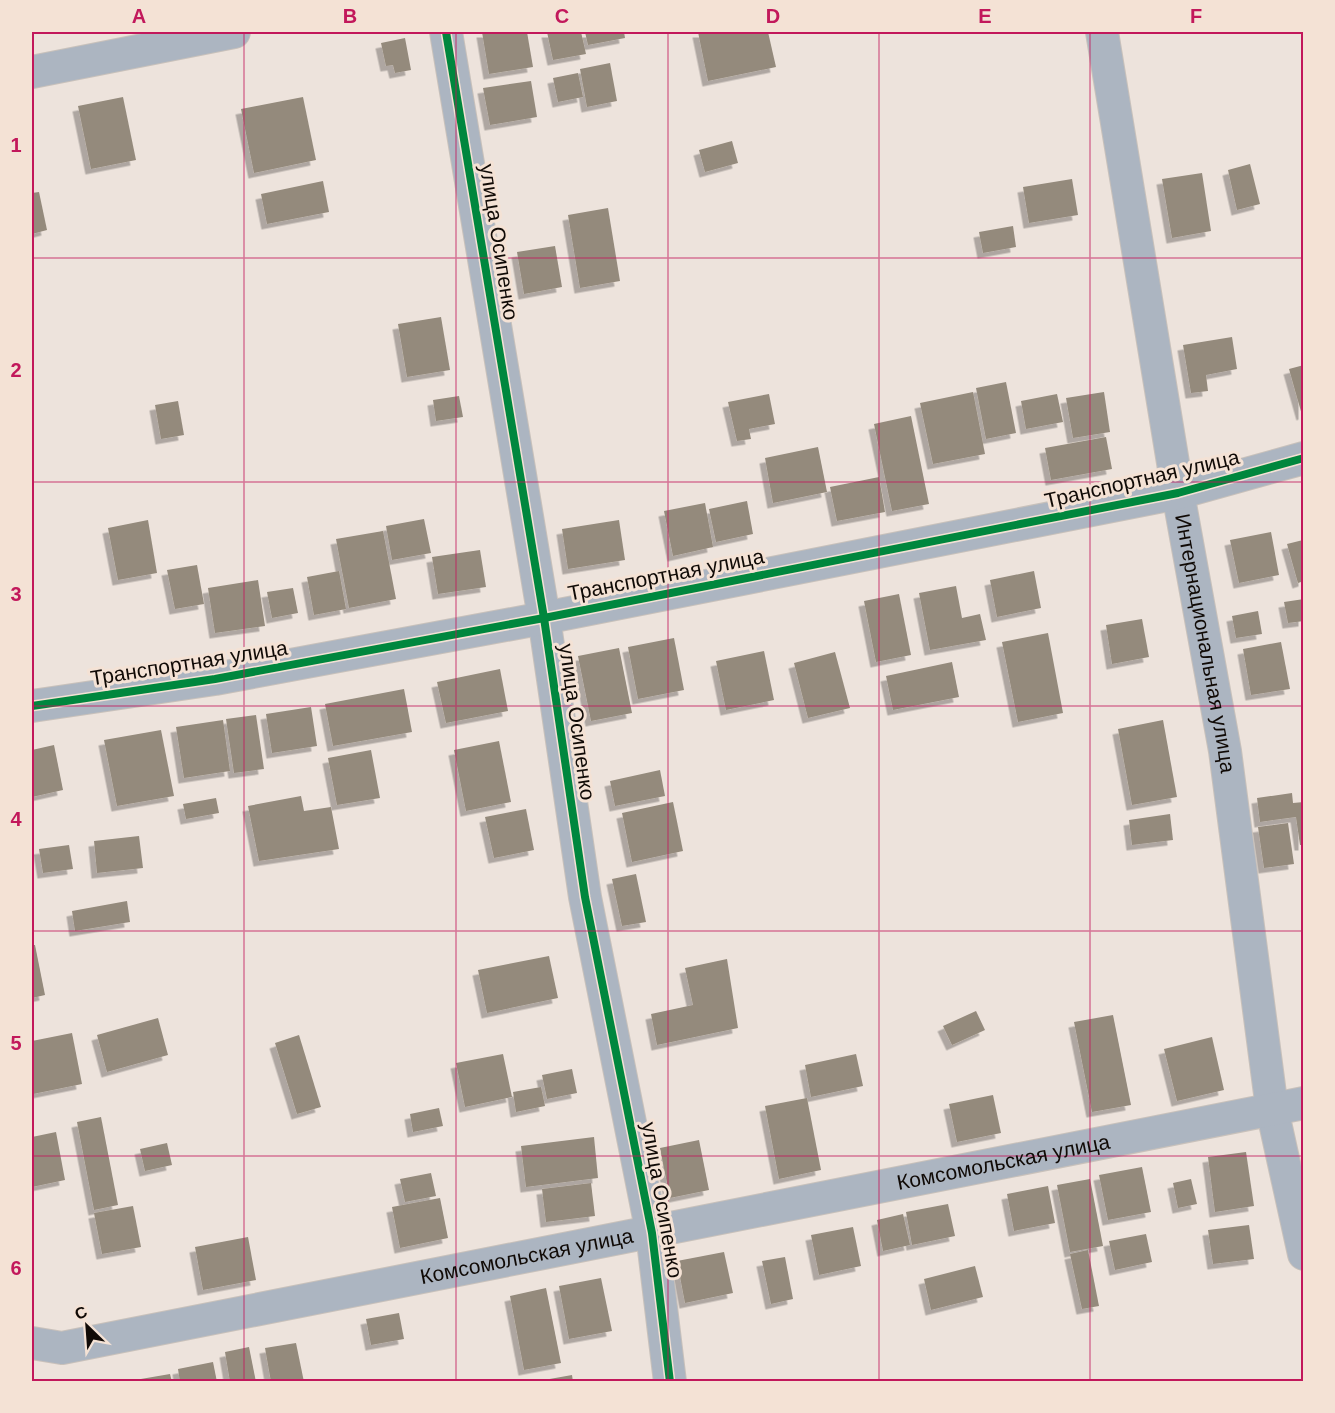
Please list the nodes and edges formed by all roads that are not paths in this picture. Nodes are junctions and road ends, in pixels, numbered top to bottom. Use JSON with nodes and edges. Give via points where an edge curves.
{"nodes":[{"id":1,"x":234,"y":32,"type":"edge"},
{"id":2,"x":446,"y":32,"type":"edge"},
{"id":3,"x":1102,"y":32,"type":"edge"},
{"id":4,"x":32,"y":72,"type":"edge"},
{"id":5,"x":1304,"y":458,"type":"edge"},
{"id":6,"x":1178,"y":493,"type":"junction"},
{"id":7,"x":544,"y":618,"type":"junction"},
{"id":8,"x":32,"y":706,"type":"edge"},
{"id":9,"x":1304,"y":1103,"type":"edge"},
{"id":10,"x":1272,"y":1109,"type":"junction"},
{"id":11,"x":652,"y":1233,"type":"junction"},
{"id":12,"x":1304,"y":1254,"type":"edge"},
{"id":13,"x":32,"y":1343,"type":"edge"},
{"id":14,"x":670,"y":1382,"type":"edge"}],
"edges":[{"from":1,"to":4,"type":"street"},
{"from":2,"to":7,"type":"street","name":"улица Осипенко"},
{"from":3,"to":6,"type":"street","name":"Интернациональная улица"},
{"from":5,"to":6,"type":"street","name":"Транспортная улица"},
{"from":6,"to":7,"type":"street","name":"Транспортная улица"},
{"from":6,"to":10,"type":"street","name":"Интернациональная улица","via":[[1225,751]]},
{"from":7,"to":8,"type":"street","name":"Транспортная улица","via":[[215,679]]},
{"from":7,"to":11,"type":"street","name":"улица Осипенко","via":[[585,897]]},
{"from":9,"to":10,"type":"street","name":"Комсомольская улица"},
{"from":10,"to":11,"type":"street","name":"Комсомольская улица"},
{"from":10,"to":12,"type":"street","name":"Интернациональная улица"},
{"from":11,"to":13,"type":"street","name":"Комсомольская улица","via":[[62,1348]]},
{"from":11,"to":14,"type":"street","name":"улица Осипенко"}]}
